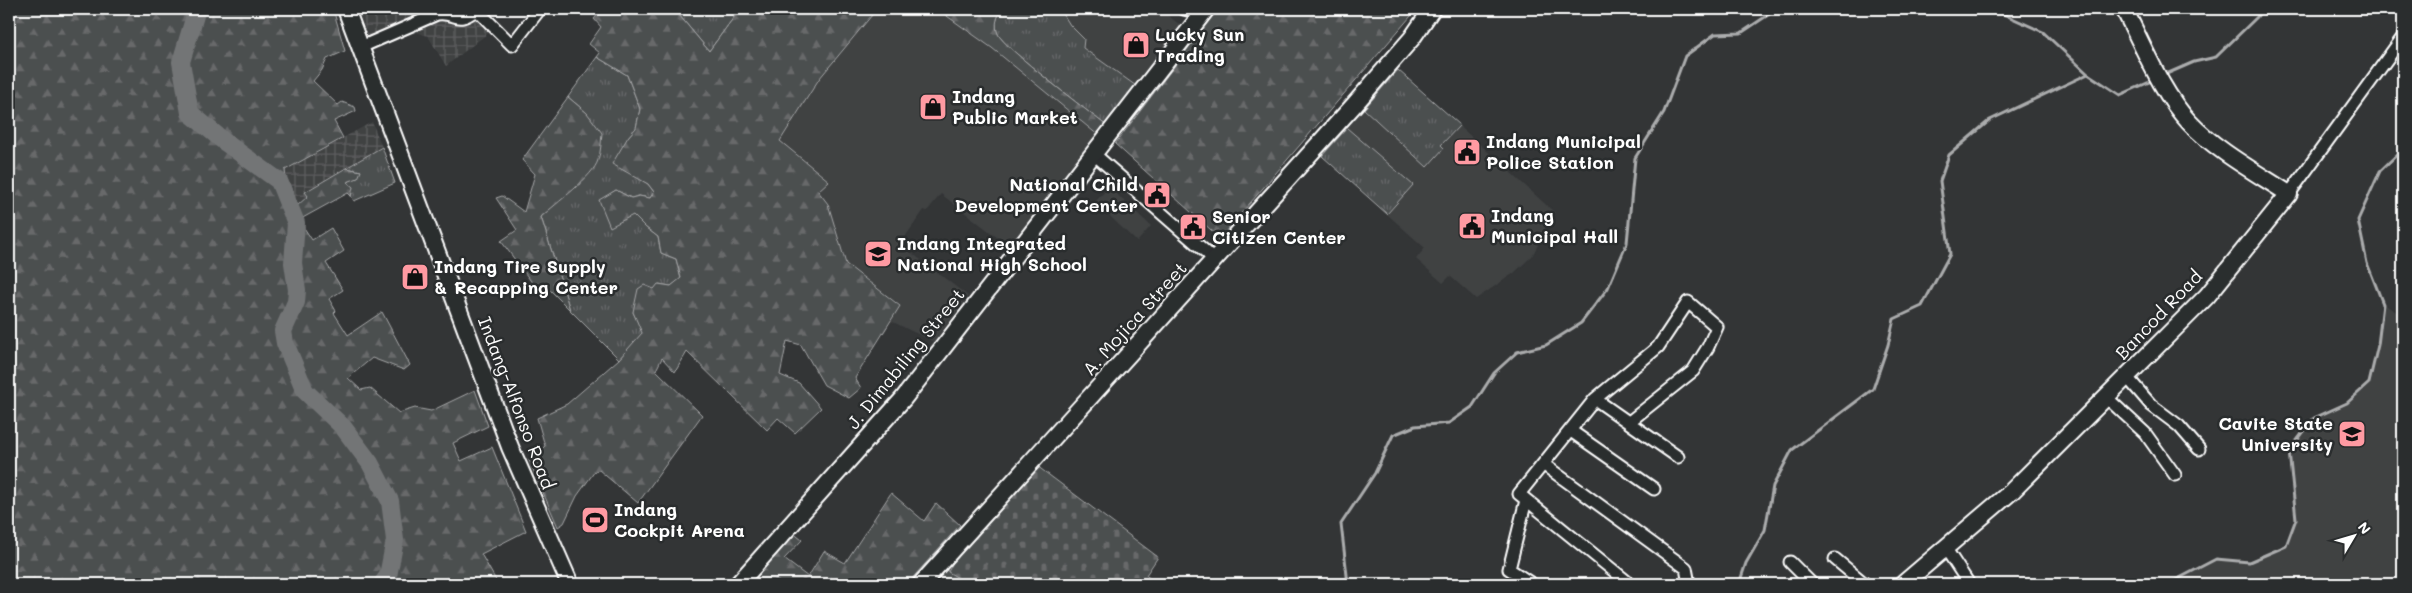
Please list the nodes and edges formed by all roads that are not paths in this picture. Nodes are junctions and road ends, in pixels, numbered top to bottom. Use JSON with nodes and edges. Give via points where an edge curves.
{"nodes":[{"id":1,"x":346,"y":9,"type":"edge"},
{"id":2,"x":477,"y":9,"type":"edge"},
{"id":3,"x":540,"y":9,"type":"edge"},
{"id":4,"x":1184,"y":9,"type":"edge"},
{"id":5,"x":1432,"y":9,"type":"edge"},
{"id":6,"x":2124,"y":9,"type":"edge"},
{"id":7,"x":1205,"y":11,"type":"edge"},
{"id":8,"x":2403,"y":37,"type":"edge"},
{"id":9,"x":361,"y":47,"type":"junction"},
{"id":10,"x":1094,"y":154,"type":"junction"},
{"id":11,"x":2289,"y":194,"type":"junction"},
{"id":12,"x":1215,"y":260,"type":"junction"},
{"id":13,"x":2127,"y":377,"type":"junction"},
{"id":14,"x":2106,"y":397,"type":"junction"},
{"id":15,"x":1595,"y":399,"type":"junction"},
{"id":16,"x":1629,"y":422,"type":"junction"},
{"id":17,"x":1571,"y":431,"type":"junction"},
{"id":18,"x":2199,"y":449,"type":"dead end"},
{"id":19,"x":1678,"y":457,"type":"dead end"},
{"id":20,"x":1543,"y":464,"type":"junction"},
{"id":21,"x":2175,"y":475,"type":"dead end"},
{"id":22,"x":1654,"y":489,"type":"dead end"},
{"id":23,"x":1526,"y":500,"type":"junction"},
{"id":24,"x":1946,"y":549,"type":"junction"},
{"id":25,"x":1835,"y":559,"type":"dead end"},
{"id":26,"x":1790,"y":562,"type":"dead end"},
{"id":27,"x":1625,"y":583,"type":"edge"},
{"id":28,"x":570,"y":584,"type":"edge"},
{"id":29,"x":738,"y":584,"type":"edge"},
{"id":30,"x":921,"y":584,"type":"edge"},
{"id":31,"x":1532,"y":584,"type":"edge"},
{"id":32,"x":1689,"y":584,"type":"edge"},
{"id":33,"x":1812,"y":584,"type":"edge"},
{"id":34,"x":1866,"y":584,"type":"edge"},
{"id":35,"x":1904,"y":584,"type":"edge"},
{"id":36,"x":1969,"y":584,"type":"edge"}],
"edges":[{"from":1,"to":9,"type":"street","name":"Indang-Alfonso Road"},
{"from":2,"to":3,"type":"street","via":[[512,45]]},
{"from":2,"to":9,"type":"street","via":[[460,18],[437,14]]},
{"from":4,"to":7,"type":"street"},
{"from":5,"to":12,"type":"street","name":"A. Mojica Street","via":[[1401,52]]},
{"from":6,"to":11,"type":"street","via":[[2170,97],[2183,115],[2202,134]]},
{"from":7,"to":10,"type":"street","name":"J. Dimabiling Street"},
{"from":8,"to":11,"type":"street","name":"Bancod Road"},
{"from":9,"to":28,"type":"street","name":"Indang-Alfonso Road","via":[[510,447]]},
{"from":10,"to":12,"type":"street"},
{"from":10,"to":29,"type":"street","name":"J. Dimabiling Street","via":[[890,414]]},
{"from":11,"to":13,"type":"street","name":"Bancod Road","via":[[2223,278]]},
{"from":12,"to":30,"type":"street","name":"A. Mojica Street"},
{"from":13,"to":14,"type":"street","name":"Bancod Road"},
{"from":13,"to":18,"type":"street","via":[[2151,405],[2179,426]]},
{"from":14,"to":21,"type":"street","via":[[2145,433]]},
{"from":14,"to":24,"type":"street","name":"Bancod Road","via":[[2012,491]]},
{"from":15,"to":16,"type":"street"},
{"from":15,"to":16,"type":"street","via":[[1658,347],[1688,302],[1717,327],[1708,347],[1693,371]]},
{"from":15,"to":17,"type":"street"},
{"from":16,"to":19,"type":"street"},
{"from":17,"to":20,"type":"street"},
{"from":17,"to":22,"type":"street"},
{"from":20,"to":23,"type":"street","via":[[1519,494]]},
{"from":20,"to":32,"type":"street","via":[[1686,568]]},
{"from":23,"to":27,"type":"street"},
{"from":23,"to":31,"type":"street","via":[[1509,569]]},
{"from":24,"to":35,"type":"street","name":"Bancod Road"},
{"from":24,"to":36,"type":"street"},
{"from":25,"to":34,"type":"street"},
{"from":26,"to":33,"type":"street"}]}
